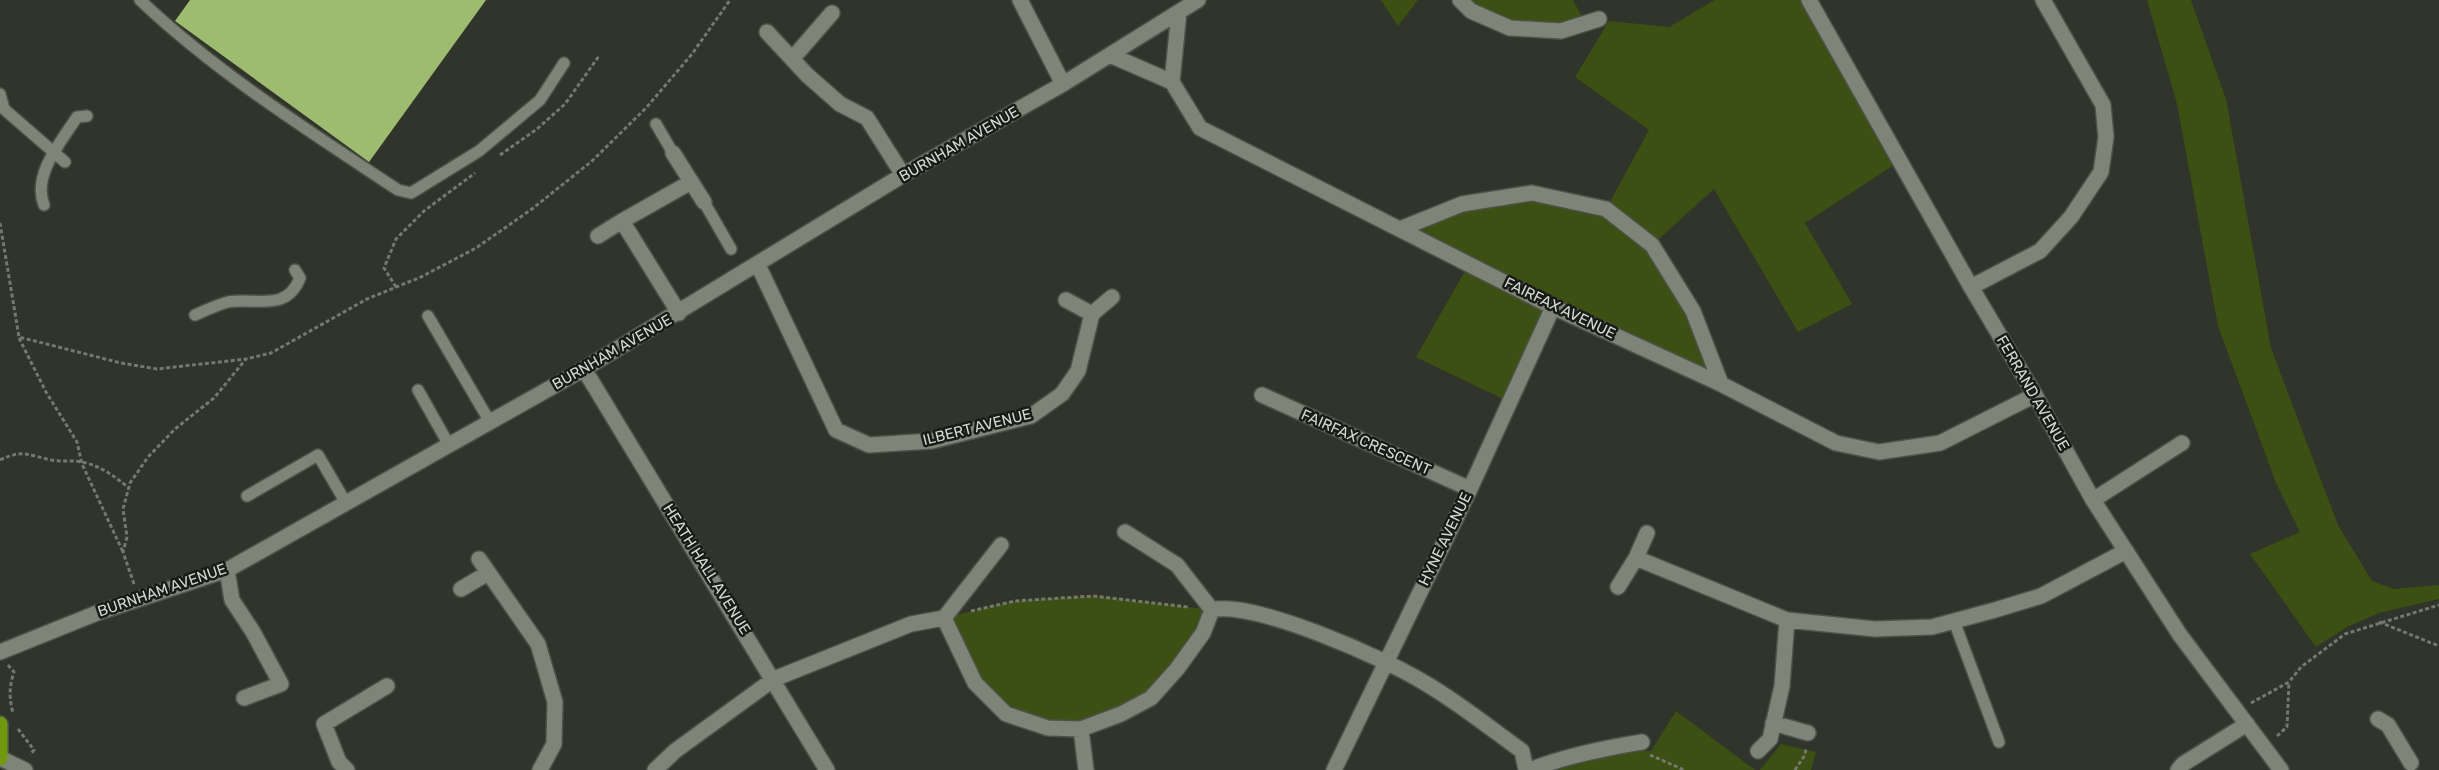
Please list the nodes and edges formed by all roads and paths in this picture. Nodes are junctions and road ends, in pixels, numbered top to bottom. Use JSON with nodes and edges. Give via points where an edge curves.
{"nodes":[{"id":1,"x":140,"y":0,"type":"edge"},
{"id":2,"x":730,"y":0,"type":"edge"},
{"id":3,"x":1020,"y":0,"type":"edge"},
{"id":4,"x":1198,"y":0,"type":"edge"},
{"id":5,"x":1460,"y":0,"type":"edge"},
{"id":6,"x":1809,"y":0,"type":"edge"},
{"id":7,"x":2044,"y":0,"type":"edge"},
{"id":8,"x":1179,"y":12,"type":"junction"},
{"id":9,"x":832,"y":13,"type":"dead end"},
{"id":10,"x":1600,"y":19,"type":"dead end"},
{"id":11,"x":766,"y":32,"type":"dead end"},
{"id":12,"x":1110,"y":55,"type":"junction"},
{"id":13,"x":600,"y":56,"type":"dead end"},
{"id":14,"x":792,"y":59,"type":"junction"},
{"id":15,"x":564,"y":64,"type":"dead end"},
{"id":16,"x":1172,"y":82,"type":"junction"},
{"id":17,"x":1063,"y":84,"type":"junction"},
{"id":18,"x":0,"y":94,"type":"edge"},
{"id":19,"x":87,"y":116,"type":"dead end"},
{"id":20,"x":656,"y":124,"type":"dead end"},
{"id":21,"x":54,"y":153,"type":"junction"},
{"id":22,"x":674,"y":153,"type":"joint"},
{"id":23,"x":497,"y":158,"type":"dead end"},
{"id":24,"x":65,"y":162,"type":"dead end"},
{"id":25,"x":481,"y":169,"type":"dead end"},
{"id":26,"x":903,"y":175,"type":"junction"},
{"id":27,"x":691,"y":182,"type":"junction"},
{"id":28,"x":704,"y":202,"type":"joint"},
{"id":29,"x":44,"y":205,"type":"dead end"},
{"id":30,"x":622,"y":221,"type":"junction"},
{"id":31,"x":0,"y":223,"type":"edge"},
{"id":32,"x":1400,"y":229,"type":"junction"},
{"id":33,"x":598,"y":236,"type":"dead end"},
{"id":34,"x":732,"y":250,"type":"dead end"},
{"id":35,"x":758,"y":266,"type":"junction"},
{"id":36,"x":295,"y":270,"type":"dead end"},
{"id":37,"x":396,"y":287,"type":"junction"},
{"id":38,"x":1971,"y":287,"type":"junction"},
{"id":39,"x":1112,"y":297,"type":"dead end"},
{"id":40,"x":1066,"y":300,"type":"dead end"},
{"id":41,"x":1553,"y":307,"type":"junction"},
{"id":42,"x":679,"y":313,"type":"junction"},
{"id":43,"x":1092,"y":314,"type":"junction"},
{"id":44,"x":195,"y":315,"type":"dead end"},
{"id":45,"x":428,"y":316,"type":"dead end"},
{"id":46,"x":19,"y":337,"type":"junction"},
{"id":47,"x":246,"y":359,"type":"junction"},
{"id":48,"x":584,"y":369,"type":"junction"},
{"id":49,"x":1722,"y":384,"type":"junction"},
{"id":50,"x":418,"y":390,"type":"dead end"},
{"id":51,"x":1262,"y":395,"type":"dead end"},
{"id":52,"x":2035,"y":395,"type":"junction"},
{"id":53,"x":490,"y":422,"type":"junction"},
{"id":54,"x":2182,"y":443,"type":"dead end"},
{"id":55,"x":449,"y":445,"type":"junction"},
{"id":56,"x":0,"y":460,"type":"edge"},
{"id":57,"x":82,"y":462,"type":"junction"},
{"id":58,"x":129,"y":488,"type":"junction"},
{"id":59,"x":1470,"y":489,"type":"junction"},
{"id":60,"x":247,"y":496,"type":"dead end"},
{"id":61,"x":2093,"y":500,"type":"junction"},
{"id":62,"x":346,"y":503,"type":"junction"},
{"id":63,"x":1125,"y":532,"type":"dead end"},
{"id":64,"x":1647,"y":533,"type":"dead end"},
{"id":65,"x":1001,"y":545,"type":"dead end"},
{"id":66,"x":2126,"y":551,"type":"junction"},
{"id":67,"x":123,"y":552,"type":"junction"},
{"id":68,"x":1636,"y":558,"type":"junction"},
{"id":69,"x":479,"y":560,"type":"dead end"},
{"id":70,"x":227,"y":570,"type":"junction"},
{"id":71,"x":488,"y":573,"type":"junction"},
{"id":72,"x":1618,"y":587,"type":"dead end"},
{"id":73,"x":461,"y":589,"type":"dead end"},
{"id":74,"x":139,"y":599,"type":"junction"},
{"id":75,"x":2439,"y":605,"type":"edge"},
{"id":76,"x":1212,"y":610,"type":"junction"},
{"id":77,"x":944,"y":618,"type":"junction"},
{"id":78,"x":1787,"y":620,"type":"junction"},
{"id":79,"x":1954,"y":621,"type":"junction"},
{"id":80,"x":2378,"y":622,"type":"junction"},
{"id":81,"x":2439,"y":646,"type":"edge"},
{"id":82,"x":2,"y":656,"type":"edge"},
{"id":83,"x":1385,"y":662,"type":"junction"},
{"id":84,"x":774,"y":679,"type":"junction"},
{"id":85,"x":2289,"y":682,"type":"junction"},
{"id":86,"x":387,"y":686,"type":"dead end"},
{"id":87,"x":244,"y":698,"type":"dead end"},
{"id":88,"x":2238,"y":710,"type":"junction"},
{"id":89,"x":14,"y":717,"type":"dead end"},
{"id":90,"x":2386,"y":719,"type":"dead end"},
{"id":91,"x":0,"y":724,"type":"edge"},
{"id":92,"x":1773,"y":724,"type":"junction"},
{"id":93,"x":2247,"y":724,"type":"junction"},
{"id":94,"x":17,"y":726,"type":"dead end"},
{"id":95,"x":1082,"y":729,"type":"junction"},
{"id":96,"x":1808,"y":733,"type":"joint"},
{"id":97,"x":1642,"y":742,"type":"dead end"},
{"id":98,"x":1999,"y":742,"type":"dead end"},
{"id":99,"x":2263,"y":747,"type":"junction"},
{"id":100,"x":1758,"y":751,"type":"dead end"},
{"id":101,"x":0,"y":758,"type":"edge"},
{"id":102,"x":2410,"y":768,"type":"edge"},
{"id":103,"x":23,"y":769,"type":"edge"},
{"id":104,"x":543,"y":769,"type":"edge"},
{"id":105,"x":347,"y":770,"type":"edge"},
{"id":106,"x":655,"y":770,"type":"edge"},
{"id":107,"x":827,"y":770,"type":"edge"},
{"id":108,"x":1086,"y":770,"type":"edge"},
{"id":109,"x":1334,"y":770,"type":"edge"},
{"id":110,"x":1526,"y":770,"type":"edge"},
{"id":111,"x":1530,"y":770,"type":"edge"},
{"id":112,"x":1795,"y":770,"type":"edge"},
{"id":113,"x":2178,"y":770,"type":"edge"},
{"id":114,"x":2282,"y":770,"type":"edge"}],
"edges":[{"from":1,"to":15,"type":"lane","via":[[168,27],[295,122],[398,190],[411,192],[486,145],[540,100]]},
{"from":2,"to":37,"type":"path","via":[[692,54],[646,108],[592,161],[476,248]]},
{"from":3,"to":17,"type":"street"},
{"from":4,"to":8,"type":"street","name":"BURNHAM AVENUE"},
{"from":5,"to":10,"type":"street","via":[[1471,11],[1510,28],[1561,31]]},
{"from":6,"to":38,"type":"street","name":"FERRAND AVENUE"},
{"from":7,"to":38,"type":"street","via":[[2103,105],[2106,137],[2101,172],[2071,217],[2040,250]]},
{"from":8,"to":12,"type":"street","name":"BURNHAM AVENUE"},
{"from":8,"to":16,"type":"street"},
{"from":9,"to":14,"type":"street"},
{"from":11,"to":14,"type":"street"},
{"from":12,"to":16,"type":"street"},
{"from":12,"to":17,"type":"street","name":"BURNHAM AVENUE"},
{"from":13,"to":23,"type":"path","via":[[565,104]]},
{"from":14,"to":26,"type":"street","via":[[840,104],[867,118]]},
{"from":16,"to":32,"type":"street","name":"FAIRFAX AVENUE","via":[[1200,128]]},
{"from":17,"to":26,"type":"street","name":"BURNHAM AVENUE"},
{"from":18,"to":21,"type":"lane","via":[[4,109]]},
{"from":19,"to":21,"type":"lane","via":[[77,117]]},
{"from":20,"to":22,"type":"lane"},
{"from":21,"to":24,"type":"lane"},
{"from":21,"to":29,"type":"lane","via":[[39,193]]},
{"from":22,"to":27,"type":"street"},
{"from":25,"to":37,"type":"path","via":[[424,211],[396,239],[384,268]]},
{"from":26,"to":35,"type":"street","name":"BURNHAM AVENUE"},
{"from":27,"to":28,"type":"street"},
{"from":27,"to":30,"type":"street"},
{"from":28,"to":34,"type":"lane"},
{"from":30,"to":33,"type":"street"},
{"from":30,"to":42,"type":"street"},
{"from":31,"to":46,"type":"path"},
{"from":32,"to":41,"type":"street","name":"FAIRFAX AVENUE"},
{"from":32,"to":49,"type":"street","via":[[1462,204],[1532,193],[1606,209],[1652,245],[1693,311]]},
{"from":35,"to":42,"type":"street","name":"BURNHAM AVENUE"},
{"from":35,"to":43,"type":"street","name":"ILBERT AVENUE","via":[[836,430],[869,445],[932,441],[1031,416],[1062,394],[1078,371]]},
{"from":36,"to":44,"type":"lane","via":[[300,278],[297,285],[276,302],[229,302]]},
{"from":37,"to":47,"type":"path","via":[[367,299],[271,353]]},
{"from":38,"to":52,"type":"street","name":"FERRAND AVENUE"},
{"from":39,"to":43,"type":"street"},
{"from":40,"to":43,"type":"street"},
{"from":41,"to":49,"type":"street","name":"FAIRFAX AVENUE"},
{"from":41,"to":59,"type":"street","name":"HYNE AVENUE"},
{"from":42,"to":48,"type":"street","name":"BURNHAM AVENUE"},
{"from":45,"to":53,"type":"lane"},
{"from":46,"to":47,"type":"path","via":[[157,369]]},
{"from":46,"to":57,"type":"path","via":[[46,392],[77,442]]},
{"from":47,"to":58,"type":"path","via":[[214,398],[175,429],[148,458]]},
{"from":48,"to":53,"type":"street","name":"BURNHAM AVENUE"},
{"from":48,"to":84,"type":"street","name":"HEATH HALL AVENUE"},
{"from":49,"to":52,"type":"street","name":"FAIRFAX AVENUE","via":[[1836,444],[1879,452],[1940,443]]},
{"from":50,"to":55,"type":"lane"},
{"from":51,"to":59,"type":"street","name":"FAIRFAX CRESCENT"},
{"from":52,"to":61,"type":"street","name":"FERRAND AVENUE"},
{"from":53,"to":55,"type":"street","name":"BURNHAM AVENUE"},
{"from":54,"to":61,"type":"street"},
{"from":55,"to":62,"type":"street","name":"BURNHAM AVENUE"},
{"from":56,"to":57,"type":"path","via":[[15,452],[52,461]]},
{"from":57,"to":58,"type":"path","via":[[108,471]]},
{"from":57,"to":67,"type":"path"},
{"from":58,"to":67,"type":"path","via":[[123,509],[127,537]]},
{"from":59,"to":83,"type":"street","name":"HYNE AVENUE"},
{"from":60,"to":62,"type":"lane","via":[[318,455]]},
{"from":61,"to":66,"type":"street","name":"FERRAND AVENUE"},
{"from":62,"to":70,"type":"street","name":"BURNHAM AVENUE"},
{"from":63,"to":76,"type":"street","via":[[1177,565]]},
{"from":64,"to":68,"type":"street"},
{"from":65,"to":77,"type":"street"},
{"from":66,"to":79,"type":"street","via":[[2041,596]]},
{"from":66,"to":88,"type":"street","name":"FERRAND AVENUE","via":[[2180,635]]},
{"from":67,"to":74,"type":"path"},
{"from":68,"to":72,"type":"street"},
{"from":68,"to":78,"type":"street"},
{"from":69,"to":71,"type":"street"},
{"from":70,"to":74,"type":"street","name":"BURNHAM AVENUE"},
{"from":70,"to":87,"type":"street","via":[[232,600],[281,684]]},
{"from":71,"to":73,"type":"street"},
{"from":71,"to":104,"type":"street","via":[[538,644],[555,702],[554,744]]},
{"from":74,"to":82,"type":"street","name":"BURNHAM AVENUE","via":[[89,616]]},
{"from":75,"to":80,"type":"path"},
{"from":76,"to":77,"type":"path","via":[[1093,596],[1015,601]]},
{"from":76,"to":83,"type":"street","via":[[1224,607],[1289,622]]},
{"from":76,"to":95,"type":"street","via":[[1203,633],[1152,698]]},
{"from":77,"to":84,"type":"street","via":[[911,624]]},
{"from":77,"to":95,"type":"street","via":[[975,683],[1006,714],[1048,728]]},
{"from":78,"to":79,"type":"street","via":[[1874,629],[1932,627]]},
{"from":78,"to":92,"type":"street","via":[[1782,686]]},
{"from":79,"to":98,"type":"lane"},
{"from":80,"to":81,"type":"path"},
{"from":80,"to":85,"type":"path","via":[[2345,634],[2301,667]]},
{"from":82,"to":89,"type":"path","via":[[14,672],[9,698]]},
{"from":83,"to":109,"type":"street","name":"HYNE AVENUE"},
{"from":83,"to":110,"type":"street","via":[[1425,683],[1522,751]]},
{"from":84,"to":106,"type":"street","via":[[675,751]]},
{"from":84,"to":107,"type":"street","name":"HEATH HALL AVENUE"},
{"from":85,"to":88,"type":"path"},
{"from":85,"to":99,"type":"path","via":[[2287,727]]},
{"from":86,"to":105,"type":"street","via":[[320,720]]},
{"from":88,"to":93,"type":"street","name":"FERRAND AVENUE"},
{"from":90,"to":102,"type":"street"},
{"from":91,"to":101,"type":"highway"},
{"from":92,"to":96,"type":"street"},
{"from":92,"to":100,"type":"street","via":[[1770,739]]},
{"from":93,"to":99,"type":"street","name":"FERRAND AVENUE"},
{"from":93,"to":113,"type":"street"},
{"from":94,"to":103,"type":"path","via":[[34,750]]},
{"from":95,"to":108,"type":"street"},
{"from":96,"to":112,"type":"path","via":[[1805,755]]},
{"from":97,"to":111,"type":"street"},
{"from":99,"to":114,"type":"street","name":"FERRAND AVENUE"},
{"from":101,"to":103,"type":"street"}]}
